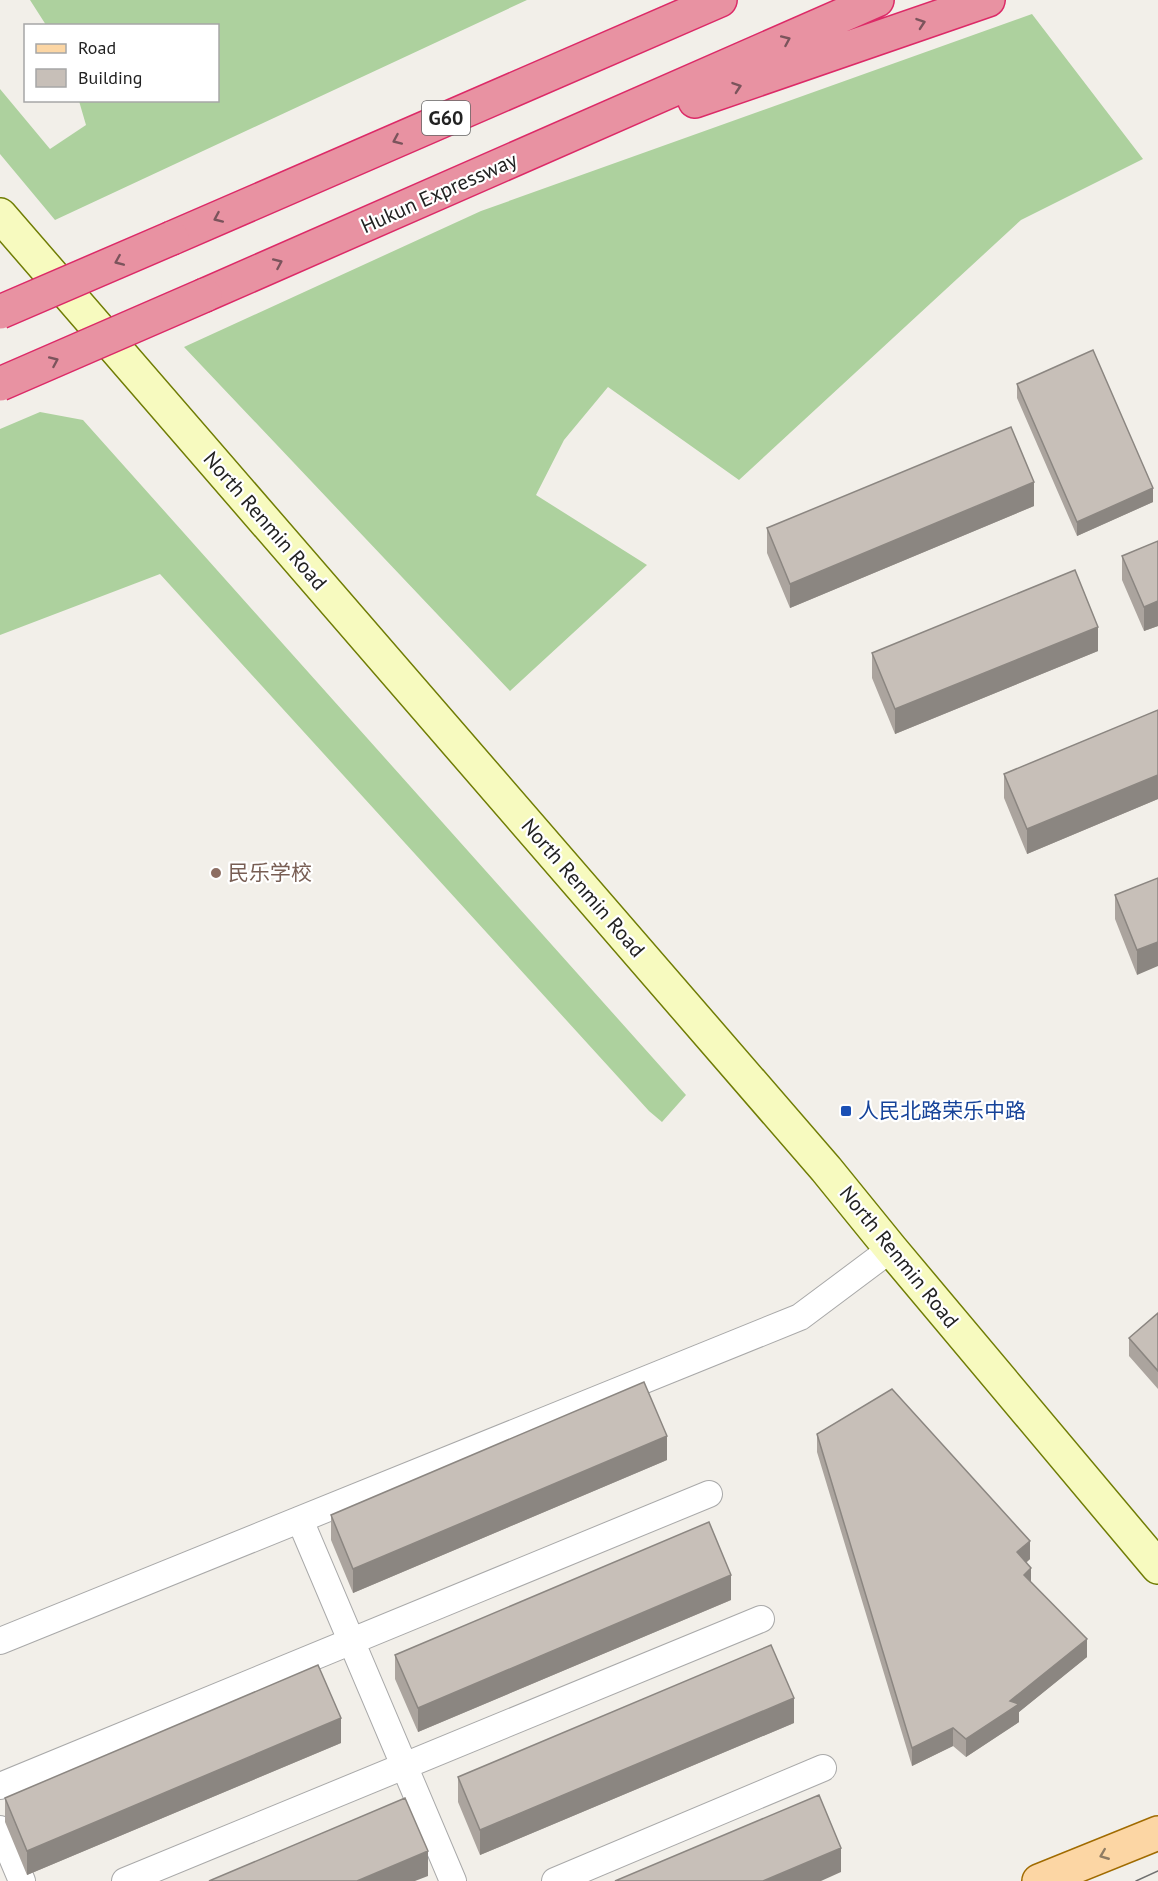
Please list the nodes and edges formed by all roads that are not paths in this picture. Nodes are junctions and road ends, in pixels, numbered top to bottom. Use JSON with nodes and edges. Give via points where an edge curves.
{"nodes":[{"id":1,"x":697,"y":0,"type":"edge"},
{"id":2,"x":720,"y":0,"type":"edge"},
{"id":3,"x":877,"y":0,"type":"edge"},
{"id":4,"x":988,"y":0,"type":"edge"},
{"id":5,"x":478,"y":105,"type":"junction"},
{"id":6,"x":502,"y":165,"type":"junction"},
{"id":7,"x":0,"y":215,"type":"edge"},
{"id":8,"x":0,"y":312,"type":"edge"},
{"id":9,"x":0,"y":384,"type":"edge"},
{"id":10,"x":891,"y":1249,"type":"junction"},
{"id":11,"x":709,"y":1494,"type":"dead end"},
{"id":12,"x":300,"y":1520,"type":"junction"},
{"id":13,"x":1158,"y":1567,"type":"edge"},
{"id":14,"x":761,"y":1619,"type":"dead end"},
{"id":15,"x":0,"y":1641,"type":"edge"},
{"id":16,"x":352,"y":1641,"type":"junction"},
{"id":17,"x":404,"y":1766,"type":"junction"},
{"id":18,"x":823,"y":1768,"type":"dead end"},
{"id":19,"x":0,"y":1786,"type":"edge"},
{"id":20,"x":0,"y":1829,"type":"edge"},
{"id":21,"x":1158,"y":1833,"type":"edge"},
{"id":22,"x":22,"y":1881,"type":"edge"},
{"id":23,"x":125,"y":1881,"type":"edge"},
{"id":24,"x":453,"y":1881,"type":"edge"},
{"id":25,"x":555,"y":1881,"type":"edge"},
{"id":26,"x":1039,"y":1881,"type":"edge"}],
"edges":[{"from":1,"to":5,"type":"highway"},
{"from":2,"to":5,"type":"highway","number":"G60"},
{"from":6,"to":3,"type":"highway","name":"Hukun Expressway","one_way":true},
{"from":6,"to":4,"type":"highway","one_way":true},
{"from":5,"to":8,"type":"highway","number":"G60","one_way":true,"bridge":true},
{"from":9,"to":6,"type":"highway","name":"Hukun Expressway","one_way":true,"bridge":true},
{"from":7,"to":10,"type":"main road","name":"North Renmin Road"},
{"from":10,"to":12,"type":"street","via":[[800,1317]]},
{"from":10,"to":13,"type":"main road","name":"North Renmin Road"},
{"from":11,"to":16,"type":"street"},
{"from":12,"to":15,"type":"street"},
{"from":12,"to":16,"type":"street"},
{"from":14,"to":17,"type":"street"},
{"from":16,"to":17,"type":"street"},
{"from":16,"to":19,"type":"street"},
{"from":17,"to":23,"type":"street"},
{"from":17,"to":24,"type":"street"},
{"from":18,"to":25,"type":"street"},
{"from":20,"to":22,"type":"street"},
{"from":21,"to":26,"type":"main road","one_way":true}]}
